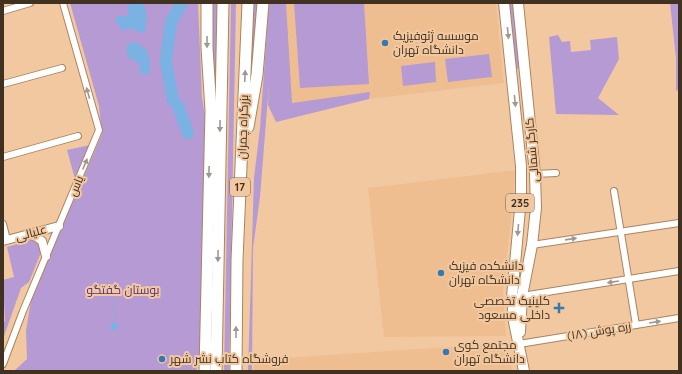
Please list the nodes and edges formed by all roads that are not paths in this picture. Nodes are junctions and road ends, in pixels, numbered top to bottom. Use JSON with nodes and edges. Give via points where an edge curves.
{"nodes":[{"id":1,"x":30,"y":3,"type":"edge"},
{"id":2,"x":63,"y":3,"type":"edge"},
{"id":3,"x":207,"y":3,"type":"edge"},
{"id":4,"x":223,"y":3,"type":"edge"},
{"id":5,"x":248,"y":3,"type":"edge"},
{"id":6,"x":263,"y":3,"type":"edge"},
{"id":7,"x":504,"y":3,"type":"edge"},
{"id":8,"x":518,"y":3,"type":"edge"},
{"id":9,"x":3,"y":11,"type":"edge"},
{"id":10,"x":62,"y":68,"type":"dead end"},
{"id":11,"x":3,"y":84,"type":"edge"},
{"id":12,"x":78,"y":136,"type":"dead end"},
{"id":13,"x":3,"y":157,"type":"edge"},
{"id":14,"x":241,"y":171,"type":"junction"},
{"id":15,"x":556,"y":173,"type":"dead end"},
{"id":16,"x":535,"y":174,"type":"junction"},
{"id":17,"x":614,"y":191,"type":"dead end"},
{"id":18,"x":3,"y":224,"type":"edge"},
{"id":19,"x":679,"y":224,"type":"edge"},
{"id":20,"x":59,"y":226,"type":"junction"},
{"id":21,"x":621,"y":232,"type":"junction"},
{"id":22,"x":26,"y":235,"type":"junction"},
{"id":23,"x":5,"y":240,"type":"edge"},
{"id":24,"x":532,"y":245,"type":"junction"},
{"id":25,"x":46,"y":256,"type":"junction"},
{"id":26,"x":515,"y":261,"type":"junction"},
{"id":27,"x":529,"y":263,"type":"junction"},
{"id":28,"x":679,"y":271,"type":"edge"},
{"id":29,"x":628,"y":279,"type":"junction"},
{"id":30,"x":522,"y":296,"type":"junction"},
{"id":31,"x":679,"y":318,"type":"edge"},
{"id":32,"x":636,"y":325,"type":"junction"},
{"id":33,"x":519,"y":344,"type":"junction"},
{"id":34,"x":3,"y":364,"type":"edge"},
{"id":35,"x":205,"y":371,"type":"edge"},
{"id":36,"x":216,"y":371,"type":"edge"},
{"id":37,"x":236,"y":371,"type":"edge"},
{"id":38,"x":524,"y":371,"type":"edge"}],
"edges":[{"from":1,"to":9,"type":"street"},
{"from":20,"to":2,"type":"street","name":"یاس","one_way":true,"via":[[99,130]]},
{"from":3,"to":35,"type":"highway","one_way":true,"via":[[211,110]]},
{"from":4,"to":36,"type":"highway","name":"بزرگراه چمران","number":"17","one_way":true},
{"from":14,"to":5,"type":"highway","name":"بزرگراه چمران","number":"17","one_way":true},
{"from":6,"to":14,"type":"highway","via":[[257,75]]},
{"from":7,"to":26,"type":"main road","name":"کارگر شمالی","number":"235","one_way":true,"via":[[521,166],[521,198]]},
{"from":8,"to":16,"type":"main road","name":"کارگر شمالی","number":"235"},
{"from":10,"to":11,"type":"street"},
{"from":12,"to":13,"type":"street"},
{"from":37,"to":14,"type":"highway","name":"بزرگراه چمران","number":"17","one_way":true},
{"from":15,"to":16,"type":"street"},
{"from":16,"to":24,"type":"main road","name":"کارگر شمالی","number":"235","via":[[536,208]]},
{"from":17,"to":21,"type":"street"},
{"from":18,"to":23,"type":"street"},
{"from":19,"to":21,"type":"street"},
{"from":20,"to":22,"type":"street","name":"علیالی"},
{"from":20,"to":25,"type":"street","name":"یاس"},
{"from":24,"to":21,"type":"street","one_way":true},
{"from":21,"to":29,"type":"street"},
{"from":22,"to":23,"type":"street","name":"علیالی"},
{"from":22,"to":25,"type":"street","via":[[36,236],[42,241]]},
{"from":24,"to":27,"type":"main road","name":"کارگر شمالی","number":"235"},
{"from":25,"to":34,"type":"street","name":"یاس"},
{"from":26,"to":27,"type":"main road","via":[[520,265]]},
{"from":26,"to":33,"type":"main road","name":"کارگر شمالی","number":"235","via":[[512,310]]},
{"from":27,"to":30,"type":"main road","name":"کارگر شمالی","number":"235"},
{"from":28,"to":29,"type":"street"},
{"from":29,"to":30,"type":"street","one_way":true},
{"from":29,"to":32,"type":"street"},
{"from":30,"to":33,"type":"main road","name":"کارگر شمالی","number":"235"},
{"from":32,"to":31,"type":"street","name":"زره پوش (۱۸)","one_way":true},
{"from":32,"to":33,"type":"street","name":"زره پوش (۱۸)"},
{"from":33,"to":38,"type":"main road","name":"کارگر شمالی","number":"235"}]}
